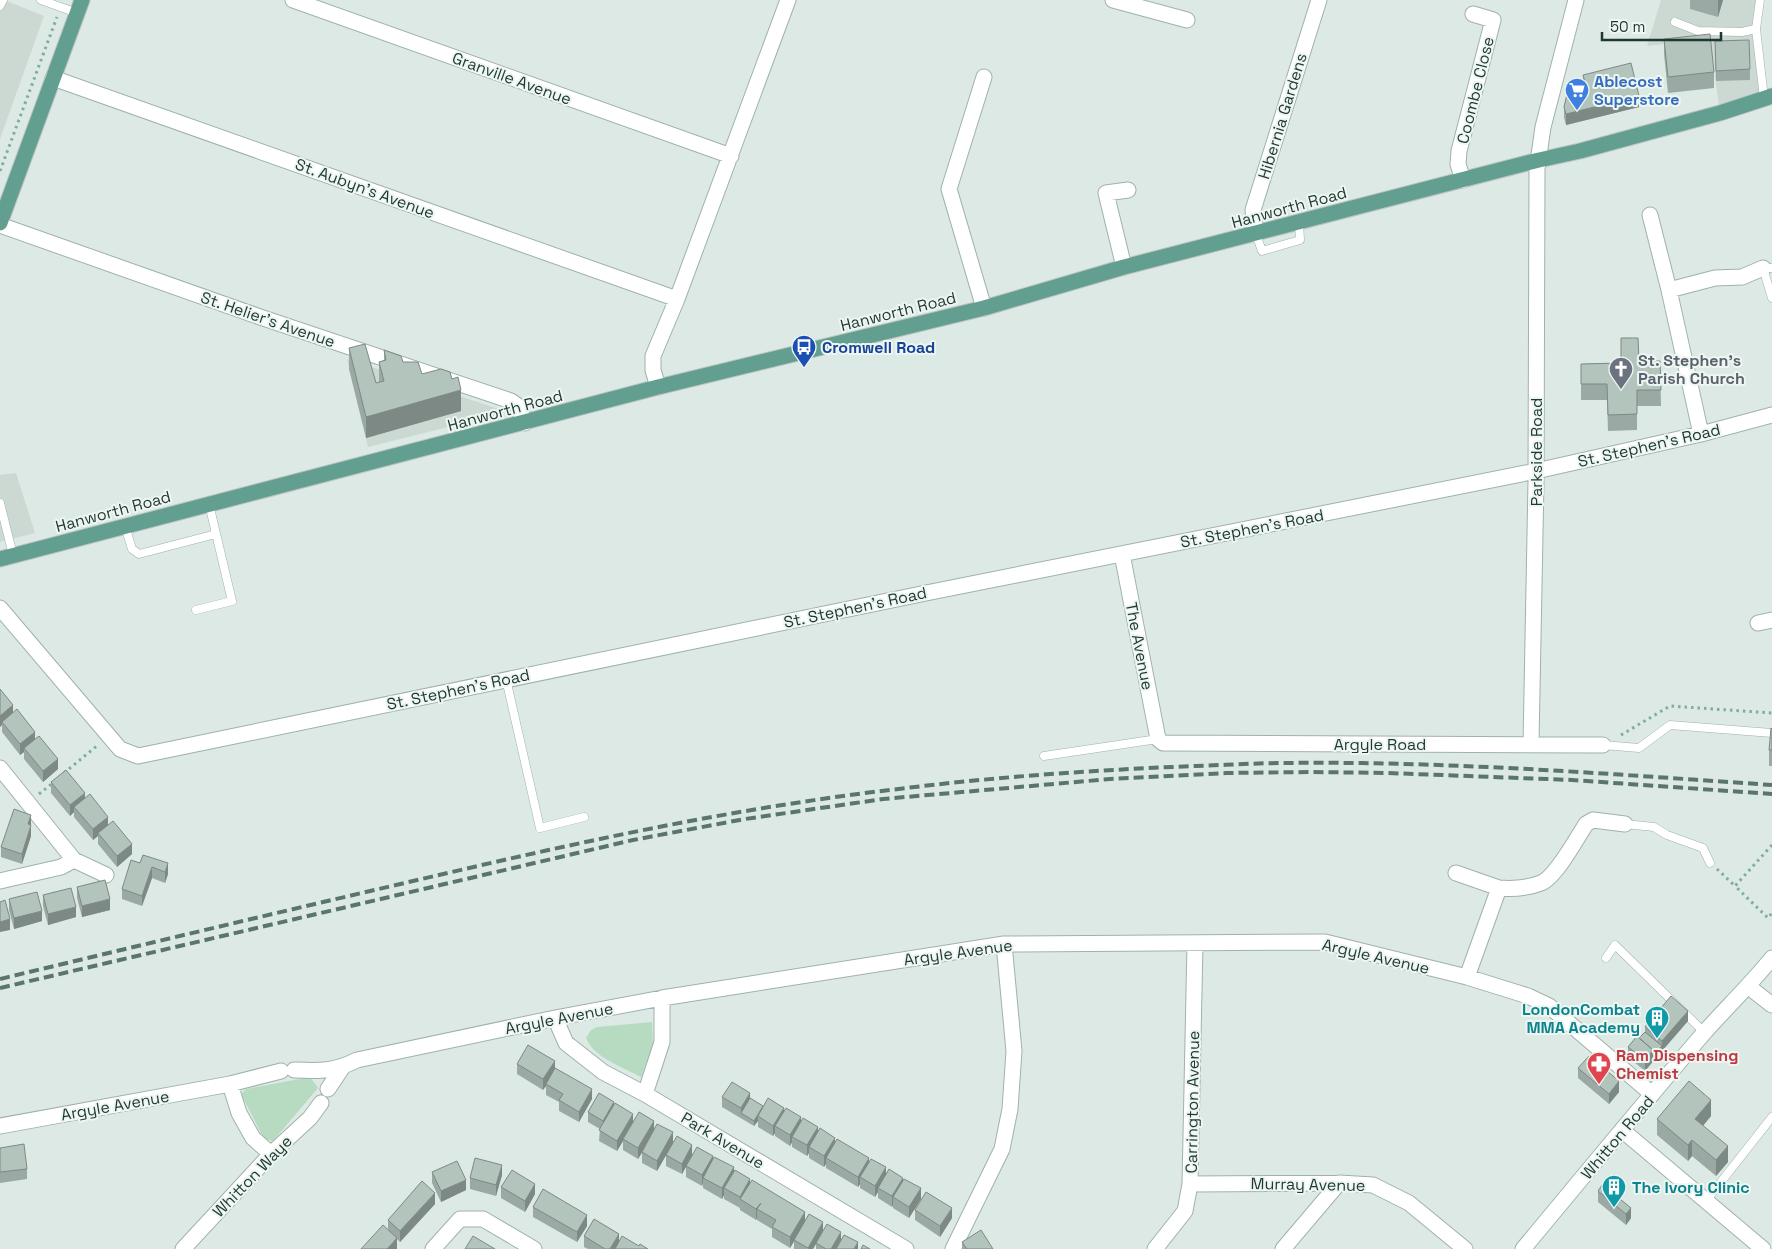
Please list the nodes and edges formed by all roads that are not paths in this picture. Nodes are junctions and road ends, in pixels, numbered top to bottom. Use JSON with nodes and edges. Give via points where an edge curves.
{"nodes":[{"id":1,"x":3,"y":0,"type":"edge"},
{"id":2,"x":42,"y":0,"type":"edge"},
{"id":3,"x":293,"y":0,"type":"edge"},
{"id":4,"x":1113,"y":0,"type":"edge"},
{"id":5,"x":1319,"y":0,"type":"edge"},
{"id":6,"x":1576,"y":0,"type":"edge"},
{"id":7,"x":1760,"y":0,"type":"edge"},
{"id":8,"x":784,"y":1,"type":"edge"},
{"id":9,"x":0,"y":6,"type":"edge"},
{"id":10,"x":80,"y":6,"type":"edge"},
{"id":11,"x":1473,"y":14,"type":"dead end"},
{"id":12,"x":1188,"y":20,"type":"dead end"},
{"id":13,"x":1675,"y":22,"type":"dead end"},
{"id":14,"x":1756,"y":30,"type":"junction"},
{"id":15,"x":53,"y":78,"type":"junction"},
{"id":16,"x":984,"y":78,"type":"dead end"},
{"id":17,"x":1768,"y":97,"type":"edge"},
{"id":18,"x":731,"y":156,"type":"junction"},
{"id":19,"x":1539,"y":160,"type":"junction"},
{"id":20,"x":1463,"y":180,"type":"junction"},
{"id":21,"x":1128,"y":190,"type":"dead end"},
{"id":22,"x":1650,"y":215,"type":"dead end"},
{"id":23,"x":0,"y":224,"type":"edge"},
{"id":24,"x":1256,"y":234,"type":"junction"},
{"id":25,"x":1124,"y":267,"type":"junction"},
{"id":26,"x":1767,"y":268,"type":"edge"},
{"id":27,"x":1669,"y":290,"type":"junction"},
{"id":28,"x":677,"y":298,"type":"junction"},
{"id":29,"x":1772,"y":298,"type":"edge"},
{"id":30,"x":984,"y":308,"type":"junction"},
{"id":31,"x":658,"y":387,"type":"junction"},
{"id":32,"x":1772,"y":415,"type":"edge"},
{"id":33,"x":525,"y":423,"type":"junction"},
{"id":34,"x":1701,"y":434,"type":"junction"},
{"id":35,"x":1536,"y":471,"type":"junction"},
{"id":36,"x":0,"y":503,"type":"edge"},
{"id":37,"x":209,"y":504,"type":"junction"},
{"id":38,"x":126,"y":526,"type":"junction"},
{"id":39,"x":216,"y":534,"type":"junction"},
{"id":40,"x":1122,"y":554,"type":"junction"},
{"id":41,"x":7,"y":557,"type":"edge"},
{"id":42,"x":0,"y":608,"type":"edge"},
{"id":43,"x":196,"y":610,"type":"dead end"},
{"id":44,"x":506,"y":679,"type":"junction"},
{"id":45,"x":1772,"y":733,"type":"edge"},
{"id":46,"x":1158,"y":739,"type":"junction"},
{"id":47,"x":1531,"y":744,"type":"junction"},
{"id":48,"x":1603,"y":745,"type":"joint"},
{"id":49,"x":1044,"y":756,"type":"dead end"},
{"id":50,"x":0,"y":768,"type":"edge"},
{"id":51,"x":584,"y":817,"type":"dead end"},
{"id":52,"x":1625,"y":824,"type":"joint"},
{"id":53,"x":74,"y":860,"type":"junction"},
{"id":54,"x":1710,"y":863,"type":"road end"},
{"id":55,"x":1456,"y":873,"type":"dead end"},
{"id":56,"x":106,"y":875,"type":"dead end"},
{"id":57,"x":0,"y":882,"type":"edge"},
{"id":58,"x":1499,"y":888,"type":"junction"},
{"id":59,"x":1195,"y":943,"type":"junction"},
{"id":60,"x":1004,"y":944,"type":"junction"},
{"id":61,"x":1606,"y":958,"type":"dead end"},
{"id":62,"x":1772,"y":958,"type":"edge"},
{"id":63,"x":1467,"y":978,"type":"junction"},
{"id":64,"x":1749,"y":987,"type":"junction"},
{"id":65,"x":662,"y":998,"type":"junction"},
{"id":66,"x":1771,"y":1002,"type":"edge"},
{"id":67,"x":555,"y":1018,"type":"junction"},
{"id":68,"x":1705,"y":1033,"type":"junction"},
{"id":69,"x":342,"y":1068,"type":"junction"},
{"id":70,"x":230,"y":1084,"type":"junction"},
{"id":71,"x":328,"y":1089,"type":"dead end"},
{"id":72,"x":645,"y":1094,"type":"junction"},
{"id":73,"x":1652,"y":1094,"type":"junction"},
{"id":74,"x":321,"y":1104,"type":"dead end"},
{"id":75,"x":1772,"y":1117,"type":"edge"},
{"id":76,"x":0,"y":1126,"type":"edge"},
{"id":77,"x":1622,"y":1130,"type":"junction"},
{"id":78,"x":271,"y":1154,"type":"junction"},
{"id":79,"x":1339,"y":1183,"type":"junction"},
{"id":80,"x":1190,"y":1184,"type":"junction"},
{"id":81,"x":1706,"y":1201,"type":"junction"},
{"id":82,"x":183,"y":1249,"type":"edge"},
{"id":83,"x":433,"y":1249,"type":"edge"},
{"id":84,"x":534,"y":1249,"type":"edge"},
{"id":85,"x":906,"y":1249,"type":"edge"},
{"id":86,"x":953,"y":1249,"type":"edge"},
{"id":87,"x":1155,"y":1249,"type":"edge"},
{"id":88,"x":1283,"y":1249,"type":"edge"},
{"id":89,"x":1465,"y":1249,"type":"edge"},
{"id":90,"x":1523,"y":1249,"type":"edge"},
{"id":91,"x":1763,"y":1249,"type":"edge"}],
"edges":[{"from":1,"to":9,"type":"lane"},
{"from":2,"to":10,"type":"lane","via":[[61,7]]},
{"from":3,"to":18,"type":"street","name":"Granville Avenue"},
{"from":4,"to":12,"type":"street"},
{"from":5,"to":24,"type":"street","name":"Hibernia Gardens","via":[[1253,210]]},
{"from":6,"to":19,"type":"street","name":"Parkside Road","via":[[1543,127]]},
{"from":7,"to":14,"type":"lane"},
{"from":8,"to":18,"type":"street"},
{"from":10,"to":15,"type":"main road"},
{"from":11,"to":20,"type":"street","name":"Coombe Close","via":[[1493,20],[1459,151],[1458,164]]},
{"from":13,"to":14,"type":"lane","via":[[1698,31]]},
{"from":14,"to":17,"type":"lane"},
{"from":15,"to":23,"type":"main road"},
{"from":15,"to":28,"type":"street","name":"St. Aubyn's Avenue"},
{"from":16,"to":30,"type":"street","via":[[949,189]]},
{"from":17,"to":19,"type":"main road","name":"Hanworth Road","via":[[1720,113]]},
{"from":18,"to":28,"type":"street"},
{"from":19,"to":20,"type":"main road","name":"Hanworth Road"},
{"from":19,"to":35,"type":"street","name":"Parkside Road"},
{"from":20,"to":24,"type":"main road","name":"Hanworth Road"},
{"from":21,"to":25,"type":"street","via":[[1106,193]]},
{"from":22,"to":27,"type":"street"},
{"from":23,"to":33,"type":"street","name":"St. Helier's Avenue","via":[[260,317],[511,401],[518,406]]},
{"from":24,"to":25,"type":"main road","name":"Hanworth Road"},
{"from":25,"to":30,"type":"main road","name":"Hanworth Road"},
{"from":26,"to":27,"type":"street","via":[[1742,277],[1715,278]]},
{"from":26,"to":29,"type":"lane"},
{"from":27,"to":34,"type":"street"},
{"from":28,"to":31,"type":"street","via":[[652,356]]},
{"from":30,"to":31,"type":"main road","name":"Hanworth Road"},
{"from":31,"to":33,"type":"main road","name":"Hanworth Road"},
{"from":32,"to":34,"type":"street","name":"St. Stephen's Road"},
{"from":33,"to":37,"type":"main road","name":"Hanworth Road"},
{"from":34,"to":35,"type":"street","name":"St. Stephen's Road"},
{"from":35,"to":40,"type":"street","name":"St. Stephen's Road"},
{"from":35,"to":47,"type":"street","name":"Parkside Road"},
{"from":36,"to":41,"type":"lane"},
{"from":37,"to":38,"type":"main road","name":"Hanworth Road"},
{"from":37,"to":39,"type":"lane"},
{"from":38,"to":39,"type":"lane","via":[[132,549],[140,554]]},
{"from":38,"to":41,"type":"main road","name":"Hanworth Road"},
{"from":39,"to":43,"type":"lane","via":[[232,600]]},
{"from":40,"to":44,"type":"street","name":"St. Stephen's Road"},
{"from":40,"to":46,"type":"street","name":"The Avenue"},
{"from":42,"to":44,"type":"street","name":"St. Stephen's Road","via":[[120,750],[138,756]]},
{"from":44,"to":51,"type":"lane","via":[[540,828]]},
{"from":45,"to":48,"type":"lane","via":[[1670,725],[1639,748]]},
{"from":46,"to":47,"type":"street","name":"Argyle Road","via":[[1163,743]]},
{"from":46,"to":49,"type":"lane"},
{"from":47,"to":48,"type":"street","name":"Argyle Road"},
{"from":50,"to":53,"type":"street"},
{"from":52,"to":54,"type":"lane","via":[[1654,827],[1703,848]]},
{"from":52,"to":58,"type":"street","via":[[1593,820],[1586,824],[1554,872],[1542,883],[1512,890]]},
{"from":53,"to":56,"type":"street"},
{"from":53,"to":57,"type":"street","via":[[61,868]]},
{"from":55,"to":58,"type":"street"},
{"from":58,"to":63,"type":"street"},
{"from":59,"to":60,"type":"street","name":"Argyle Avenue"},
{"from":59,"to":63,"type":"street","name":"Argyle Avenue","via":[[1325,942]]},
{"from":59,"to":80,"type":"street","name":"Carrington Avenue"},
{"from":60,"to":65,"type":"street","name":"Argyle Avenue"},
{"from":60,"to":86,"type":"street","via":[[1014,1052],[1010,1109],[1002,1149]]},
{"from":61,"to":68,"type":"lane","via":[[1615,946]]},
{"from":62,"to":64,"type":"street","name":"Whitton Road"},
{"from":63,"to":73,"type":"street","name":"Argyle Avenue","via":[[1528,996],[1549,1006]]},
{"from":64,"to":66,"type":"street"},
{"from":64,"to":68,"type":"street","name":"Whitton Road"},
{"from":65,"to":67,"type":"street","name":"Argyle Avenue"},
{"from":65,"to":72,"type":"street","via":[[662,1042]]},
{"from":67,"to":69,"type":"street","name":"Argyle Avenue","via":[[357,1060]]},
{"from":67,"to":72,"type":"street","name":"Park Avenue","via":[[566,1044],[603,1072]]},
{"from":68,"to":73,"type":"street","name":"Whitton Road"},
{"from":69,"to":70,"type":"street","name":"Argyle Avenue","via":[[288,1070]]},
{"from":69,"to":71,"type":"street"},
{"from":70,"to":76,"type":"street","name":"Argyle Avenue"},
{"from":70,"to":78,"type":"street","via":[[239,1113],[253,1138]]},
{"from":72,"to":85,"type":"street","name":"Park Avenue"},
{"from":73,"to":77,"type":"street","name":"Whitton Road"},
{"from":74,"to":78,"type":"street","name":"Whitton Waye"},
{"from":75,"to":81,"type":"lane"},
{"from":77,"to":81,"type":"street"},
{"from":77,"to":90,"type":"street","name":"Whitton Road"},
{"from":78,"to":82,"type":"street","name":"Whitton Waye"},
{"from":79,"to":80,"type":"street","name":"Murray Avenue"},
{"from":79,"to":88,"type":"street"},
{"from":79,"to":89,"type":"street","name":"Murray Avenue","via":[[1373,1185],[1409,1203]]},
{"from":80,"to":87,"type":"street","name":"Carrington Avenue","via":[[1185,1211]]},
{"from":81,"to":91,"type":"street"},
{"from":83,"to":84,"type":"street","via":[[460,1219],[483,1219]]}]}
